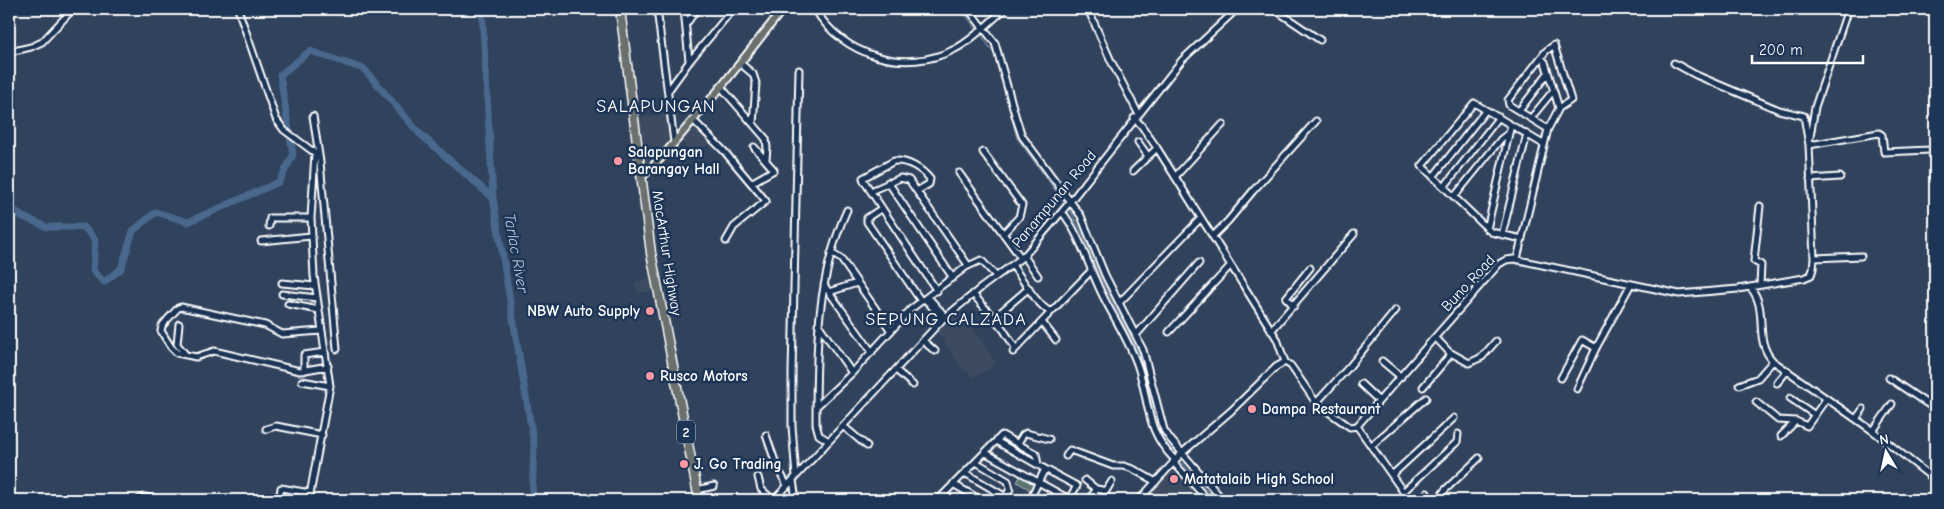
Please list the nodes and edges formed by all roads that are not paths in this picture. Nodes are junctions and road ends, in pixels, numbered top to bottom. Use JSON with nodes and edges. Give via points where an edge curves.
{"nodes":[{"id":1,"x":73,"y":9,"type":"edge"},
{"id":2,"x":238,"y":9,"type":"edge"},
{"id":3,"x":620,"y":9,"type":"edge"},
{"id":4,"x":657,"y":9,"type":"edge"},
{"id":5,"x":684,"y":9,"type":"edge"},
{"id":6,"x":697,"y":9,"type":"edge"},
{"id":7,"x":733,"y":9,"type":"edge"},
{"id":8,"x":783,"y":9,"type":"edge"},
{"id":9,"x":815,"y":9,"type":"edge"},
{"id":10,"x":968,"y":9,"type":"edge"},
{"id":11,"x":1005,"y":9,"type":"edge"},
{"id":12,"x":1088,"y":9,"type":"edge"},
{"id":13,"x":1226,"y":9,"type":"edge"},
{"id":14,"x":1237,"y":9,"type":"edge"},
{"id":15,"x":1274,"y":9,"type":"edge"},
{"id":16,"x":1848,"y":9,"type":"edge"},
{"id":17,"x":1231,"y":14,"type":"junction"},
{"id":18,"x":687,"y":23,"type":"junction"},
{"id":19,"x":981,"y":29,"type":"junction"},
{"id":20,"x":1320,"y":40,"type":"dead end"},
{"id":21,"x":9,"y":52,"type":"edge"},
{"id":22,"x":1541,"y":58,"type":"junction"},
{"id":23,"x":689,"y":62,"type":"junction"},
{"id":24,"x":740,"y":63,"type":"junction"},
{"id":25,"x":1674,"y":63,"type":"dead end"},
{"id":26,"x":799,"y":70,"type":"dead end"},
{"id":27,"x":1548,"y":72,"type":"junction"},
{"id":28,"x":721,"y":87,"type":"junction"},
{"id":29,"x":1553,"y":91,"type":"junction"},
{"id":30,"x":668,"y":92,"type":"junction"},
{"id":31,"x":1559,"y":108,"type":"junction"},
{"id":32,"x":1486,"y":110,"type":"junction"},
{"id":33,"x":1519,"y":111,"type":"junction"},
{"id":34,"x":1138,"y":113,"type":"junction"},
{"id":35,"x":313,"y":116,"type":"dead end"},
{"id":36,"x":1499,"y":117,"type":"junction"},
{"id":37,"x":1134,"y":118,"type":"junction"},
{"id":38,"x":1531,"y":118,"type":"junction"},
{"id":39,"x":693,"y":120,"type":"junction"},
{"id":40,"x":1316,"y":120,"type":"dead end"},
{"id":41,"x":753,"y":124,"type":"junction"},
{"id":42,"x":1223,"y":124,"type":"dead end"},
{"id":43,"x":1511,"y":124,"type":"junction"},
{"id":44,"x":1548,"y":128,"type":"junction"},
{"id":45,"x":1509,"y":133,"type":"junction"},
{"id":46,"x":1526,"y":134,"type":"junction"},
{"id":47,"x":674,"y":142,"type":"junction"},
{"id":48,"x":1138,"y":142,"type":"dead end"},
{"id":49,"x":1809,"y":145,"type":"junction"},
{"id":50,"x":754,"y":147,"type":"dead end"},
{"id":51,"x":1543,"y":147,"type":"junction"},
{"id":52,"x":1935,"y":147,"type":"edge"},
{"id":53,"x":1157,"y":148,"type":"junction"},
{"id":54,"x":317,"y":152,"type":"junction"},
{"id":55,"x":983,"y":152,"type":"dead end"},
{"id":56,"x":1148,"y":156,"type":"junction"},
{"id":57,"x":766,"y":159,"type":"junction"},
{"id":58,"x":1133,"y":171,"type":"dead end"},
{"id":59,"x":959,"y":173,"type":"dead end"},
{"id":60,"x":1433,"y":176,"type":"junction"},
{"id":61,"x":642,"y":177,"type":"junction"},
{"id":62,"x":1175,"y":177,"type":"junction"},
{"id":63,"x":1840,"y":177,"type":"dead end"},
{"id":64,"x":1810,"y":179,"type":"junction"},
{"id":65,"x":888,"y":182,"type":"junction"},
{"id":66,"x":751,"y":183,"type":"junction"},
{"id":67,"x":1444,"y":187,"type":"junction"},
{"id":68,"x":871,"y":191,"type":"junction"},
{"id":69,"x":917,"y":191,"type":"junction"},
{"id":70,"x":1454,"y":197,"type":"junction"},
{"id":71,"x":1760,"y":206,"type":"dead end"},
{"id":72,"x":1066,"y":207,"type":"junction"},
{"id":73,"x":882,"y":208,"type":"junction"},
{"id":74,"x":847,"y":210,"type":"dead end"},
{"id":75,"x":311,"y":218,"type":"junction"},
{"id":76,"x":1201,"y":218,"type":"junction"},
{"id":77,"x":269,"y":226,"type":"dead end"},
{"id":78,"x":1487,"y":229,"type":"junction"},
{"id":79,"x":1003,"y":234,"type":"junction"},
{"id":80,"x":1354,"y":234,"type":"dead end"},
{"id":81,"x":1502,"y":235,"type":"junction"},
{"id":82,"x":311,"y":236,"type":"junction"},
{"id":83,"x":1213,"y":236,"type":"junction"},
{"id":84,"x":1520,"y":238,"type":"junction"},
{"id":85,"x":261,"y":241,"type":"dead end"},
{"id":86,"x":726,"y":241,"type":"dead end"},
{"id":87,"x":831,"y":253,"type":"junction"},
{"id":88,"x":1861,"y":256,"type":"dead end"},
{"id":89,"x":1023,"y":257,"type":"junction"},
{"id":90,"x":1814,"y":258,"type":"junction"},
{"id":91,"x":1516,"y":259,"type":"junction"},
{"id":92,"x":1199,"y":263,"type":"dead end"},
{"id":93,"x":968,"y":265,"type":"junction"},
{"id":94,"x":1012,"y":265,"type":"junction"},
{"id":95,"x":1230,"y":266,"type":"junction"},
{"id":96,"x":1310,"y":268,"type":"dead end"},
{"id":97,"x":1091,"y":271,"type":"junction"},
{"id":98,"x":996,"y":276,"type":"junction"},
{"id":99,"x":1038,"y":276,"type":"dead end"},
{"id":100,"x":953,"y":278,"type":"junction"},
{"id":101,"x":282,"y":283,"type":"dead end"},
{"id":102,"x":857,"y":283,"type":"junction"},
{"id":103,"x":824,"y":284,"type":"junction"},
{"id":104,"x":1632,"y":284,"type":"junction"},
{"id":105,"x":1760,"y":285,"type":"junction"},
{"id":106,"x":315,"y":286,"type":"junction"},
{"id":107,"x":1750,"y":287,"type":"junction"},
{"id":108,"x":1029,"y":288,"type":"junction"},
{"id":109,"x":937,"y":290,"type":"junction"},
{"id":110,"x":829,"y":292,"type":"junction"},
{"id":111,"x":282,"y":294,"type":"dead end"},
{"id":112,"x":973,"y":294,"type":"junction"},
{"id":113,"x":317,"y":298,"type":"junction"},
{"id":114,"x":925,"y":299,"type":"junction"},
{"id":115,"x":1120,"y":302,"type":"junction"},
{"id":116,"x":288,"y":304,"type":"dead end"},
{"id":117,"x":1294,"y":306,"type":"junction"},
{"id":118,"x":319,"y":310,"type":"junction"},
{"id":119,"x":1396,"y":310,"type":"dead end"},
{"id":120,"x":1051,"y":312,"type":"junction"},
{"id":121,"x":945,"y":318,"type":"junction"},
{"id":122,"x":994,"y":318,"type":"junction"},
{"id":123,"x":1042,"y":322,"type":"junction"},
{"id":124,"x":179,"y":324,"type":"dead end"},
{"id":125,"x":818,"y":324,"type":"junction"},
{"id":126,"x":321,"y":331,"type":"junction"},
{"id":127,"x":891,"y":331,"type":"junction"},
{"id":128,"x":1272,"y":331,"type":"junction"},
{"id":129,"x":1169,"y":332,"type":"dead end"},
{"id":130,"x":1136,"y":335,"type":"junction"},
{"id":131,"x":1435,"y":337,"type":"junction"},
{"id":132,"x":1056,"y":340,"type":"dead end"},
{"id":133,"x":923,"y":341,"type":"junction"},
{"id":134,"x":1496,"y":341,"type":"dead end"},
{"id":135,"x":1596,"y":348,"type":"junction"},
{"id":136,"x":337,"y":349,"type":"dead end"},
{"id":137,"x":934,"y":351,"type":"dead end"},
{"id":138,"x":325,"y":352,"type":"junction"},
{"id":139,"x":872,"y":352,"type":"junction"},
{"id":140,"x":1451,"y":353,"type":"junction"},
{"id":141,"x":186,"y":356,"type":"junction"},
{"id":142,"x":1382,"y":361,"type":"dead end"},
{"id":143,"x":1773,"y":361,"type":"junction"},
{"id":144,"x":1285,"y":362,"type":"junction"},
{"id":145,"x":328,"y":366,"type":"junction"},
{"id":146,"x":896,"y":370,"type":"junction"},
{"id":147,"x":304,"y":371,"type":"junction"},
{"id":148,"x":1787,"y":371,"type":"junction"},
{"id":149,"x":852,"y":373,"type":"junction"},
{"id":150,"x":1401,"y":377,"type":"junction"},
{"id":151,"x":1562,"y":378,"type":"dead end"},
{"id":152,"x":1889,"y":378,"type":"dead end"},
{"id":153,"x":302,"y":381,"type":"dead end"},
{"id":154,"x":1777,"y":383,"type":"dead end"},
{"id":155,"x":1361,"y":384,"type":"dead end"},
{"id":156,"x":913,"y":385,"type":"dead end"},
{"id":157,"x":1739,"y":385,"type":"dead end"},
{"id":158,"x":330,"y":386,"type":"junction"},
{"id":159,"x":1422,"y":388,"type":"dead end"},
{"id":160,"x":1577,"y":389,"type":"dead end"},
{"id":161,"x":1426,"y":398,"type":"dead end"},
{"id":162,"x":1790,"y":398,"type":"dead end"},
{"id":163,"x":1826,"y":399,"type":"junction"},
{"id":164,"x":1379,"y":401,"type":"junction"},
{"id":165,"x":1756,"y":402,"type":"dead end"},
{"id":166,"x":1316,"y":403,"type":"junction"},
{"id":167,"x":1892,"y":404,"type":"dead end"},
{"id":168,"x":816,"y":407,"type":"junction"},
{"id":169,"x":1863,"y":409,"type":"dead end"},
{"id":170,"x":1935,"y":409,"type":"edge"},
{"id":171,"x":1815,"y":415,"type":"junction"},
{"id":172,"x":1454,"y":418,"type":"dead end"},
{"id":173,"x":1856,"y":420,"type":"junction"},
{"id":174,"x":1796,"y":421,"type":"junction"},
{"id":175,"x":843,"y":426,"type":"junction"},
{"id":176,"x":1357,"y":426,"type":"junction"},
{"id":177,"x":266,"y":429,"type":"dead end"},
{"id":178,"x":1873,"y":431,"type":"junction"},
{"id":179,"x":1458,"y":434,"type":"dead end"},
{"id":180,"x":322,"y":435,"type":"junction"},
{"id":181,"x":766,"y":435,"type":"dead end"},
{"id":182,"x":1780,"y":436,"type":"dead end"},
{"id":183,"x":1049,"y":439,"type":"dead end"},
{"id":184,"x":829,"y":441,"type":"junction"},
{"id":185,"x":996,"y":441,"type":"junction"},
{"id":186,"x":1018,"y":443,"type":"junction"},
{"id":187,"x":867,"y":446,"type":"dead end"},
{"id":188,"x":1371,"y":446,"type":"junction"},
{"id":189,"x":986,"y":453,"type":"junction"},
{"id":190,"x":1182,"y":453,"type":"junction"},
{"id":191,"x":1066,"y":456,"type":"dead end"},
{"id":192,"x":1479,"y":458,"type":"dead end"},
{"id":193,"x":1174,"y":461,"type":"junction"},
{"id":194,"x":976,"y":462,"type":"junction"},
{"id":195,"x":1038,"y":464,"type":"junction"},
{"id":196,"x":1045,"y":469,"type":"junction"},
{"id":197,"x":965,"y":473,"type":"junction"},
{"id":198,"x":1392,"y":475,"type":"junction"},
{"id":199,"x":758,"y":477,"type":"dead end"},
{"id":200,"x":794,"y":478,"type":"junction"},
{"id":201,"x":1085,"y":480,"type":"dead end"},
{"id":202,"x":1935,"y":480,"type":"edge"},
{"id":203,"x":1112,"y":481,"type":"dead end"},
{"id":204,"x":1039,"y":482,"type":"junction"},
{"id":205,"x":1156,"y":482,"type":"junction"},
{"id":206,"x":953,"y":484,"type":"junction"},
{"id":207,"x":787,"y":485,"type":"junction"},
{"id":208,"x":714,"y":486,"type":"dead end"},
{"id":209,"x":1096,"y":489,"type":"junction"},
{"id":210,"x":697,"y":490,"type":"junction"},
{"id":211,"x":1403,"y":492,"type":"junction"},
{"id":212,"x":310,"y":493,"type":"junction"},
{"id":213,"x":1427,"y":493,"type":"dead end"},
{"id":214,"x":943,"y":495,"type":"junction"},
{"id":215,"x":1032,"y":495,"type":"junction"},
{"id":216,"x":1935,"y":496,"type":"edge"},
{"id":217,"x":1005,"y":498,"type":"edge"},
{"id":218,"x":138,"y":500,"type":"edge"},
{"id":219,"x":158,"y":500,"type":"edge"},
{"id":220,"x":279,"y":500,"type":"edge"},
{"id":221,"x":309,"y":500,"type":"edge"},
{"id":222,"x":699,"y":500,"type":"edge"},
{"id":223,"x":773,"y":500,"type":"edge"},
{"id":224,"x":796,"y":500,"type":"edge"},
{"id":225,"x":938,"y":500,"type":"edge"},
{"id":226,"x":952,"y":500,"type":"edge"},
{"id":227,"x":981,"y":500,"type":"edge"},
{"id":228,"x":1018,"y":500,"type":"edge"},
{"id":229,"x":1027,"y":500,"type":"edge"},
{"id":230,"x":1042,"y":500,"type":"edge"},
{"id":231,"x":1069,"y":500,"type":"edge"},
{"id":232,"x":1088,"y":500,"type":"edge"},
{"id":233,"x":1139,"y":500,"type":"edge"},
{"id":234,"x":1208,"y":500,"type":"edge"},
{"id":235,"x":1223,"y":500,"type":"edge"},
{"id":236,"x":1408,"y":500,"type":"edge"},
{"id":237,"x":1420,"y":500,"type":"edge"},
{"id":238,"x":1438,"y":500,"type":"edge"},
{"id":239,"x":1932,"y":500,"type":"edge"}],
"edges":[{"from":1,"to":21,"type":"street","via":[[42,42]]},
{"from":2,"to":54,"type":"street","via":[[276,119],[284,130]]},
{"from":3,"to":61,"type":"highway","name":"MacArthur Highway","number":"2"},
{"from":4,"to":30,"type":"street"},
{"from":5,"to":18,"type":"street"},
{"from":6,"to":18,"type":"street"},
{"from":7,"to":23,"type":"street"},
{"from":8,"to":24,"type":"main road"},
{"from":9,"to":19,"type":"street","via":[[822,22],[853,47],[892,60],[942,55]]},
{"from":10,"to":19,"type":"street"},
{"from":11,"to":19,"type":"street"},
{"from":12,"to":34,"type":"street"},
{"from":13,"to":17,"type":"street"},
{"from":14,"to":17,"type":"street","name":"Panampunan Road"},
{"from":15,"to":20,"type":"street"},
{"from":16,"to":49,"type":"street","via":[[1814,111]]},
{"from":17,"to":34,"type":"street","name":"Panampunan Road","via":[[1182,60]]},
{"from":18,"to":23,"type":"street"},
{"from":19,"to":72,"type":"street","via":[[992,37],[998,48],[1022,136]]},
{"from":22,"to":27,"type":"street"},
{"from":22,"to":31,"type":"street","via":[[1556,45],[1571,99]]},
{"from":22,"to":33,"type":"street","via":[[1508,100]]},
{"from":23,"to":30,"type":"street"},
{"from":24,"to":28,"type":"main road"},
{"from":24,"to":41,"type":"street","via":[[753,74],[756,83]]},
{"from":25,"to":49,"type":"street","via":[[1779,110],[1804,116]]},
{"from":26,"to":200,"type":"street","via":[[792,373]]},
{"from":27,"to":29,"type":"street"},
{"from":27,"to":33,"type":"street"},
{"from":28,"to":39,"type":"main road"},
{"from":28,"to":41,"type":"street"},
{"from":29,"to":31,"type":"street"},
{"from":29,"to":38,"type":"street"},
{"from":30,"to":47,"type":"street"},
{"from":31,"to":44,"type":"street"},
{"from":32,"to":36,"type":"street"},
{"from":32,"to":60,"type":"street"},
{"from":32,"to":60,"type":"street","via":[[1474,103],[1422,166]]},
{"from":33,"to":38,"type":"street"},
{"from":34,"to":37,"type":"street","name":"Panampunan Road"},
{"from":35,"to":54,"type":"street"},
{"from":36,"to":43,"type":"street"},
{"from":36,"to":67,"type":"street"},
{"from":37,"to":53,"type":"street"},
{"from":37,"to":72,"type":"street","name":"Panampunan Road"},
{"from":38,"to":44,"type":"street"},
{"from":39,"to":47,"type":"main road"},
{"from":39,"to":66,"type":"street"},
{"from":40,"to":83,"type":"street"},
{"from":41,"to":57,"type":"street","via":[[766,139]]},
{"from":42,"to":62,"type":"street"},
{"from":43,"to":45,"type":"street"},
{"from":43,"to":46,"type":"street"},
{"from":44,"to":51,"type":"street"},
{"from":45,"to":70,"type":"street"},
{"from":45,"to":78,"type":"street"},
{"from":46,"to":51,"type":"street"},
{"from":46,"to":81,"type":"street"},
{"from":47,"to":61,"type":"main road"},
{"from":48,"to":56,"type":"street"},
{"from":49,"to":52,"type":"street","via":[[1879,133],[1886,152]]},
{"from":49,"to":64,"type":"street"},
{"from":50,"to":57,"type":"street"},
{"from":51,"to":84,"type":"street"},
{"from":53,"to":56,"type":"street"},
{"from":53,"to":62,"type":"street"},
{"from":54,"to":75,"type":"street"},
{"from":54,"to":136,"type":"street"},
{"from":55,"to":79,"type":"street","via":[[1022,205],[1020,216]]},
{"from":56,"to":58,"type":"street"},
{"from":57,"to":66,"type":"street","via":[[774,171]]},
{"from":59,"to":79,"type":"street"},
{"from":60,"to":67,"type":"street"},
{"from":61,"to":210,"type":"highway","name":"MacArthur Highway","number":"2","via":[[652,260]]},
{"from":62,"to":76,"type":"street"},
{"from":63,"to":64,"type":"street"},
{"from":64,"to":90,"type":"street"},
{"from":65,"to":68,"type":"street"},
{"from":65,"to":69,"type":"street","via":[[906,179]]},
{"from":65,"to":100,"type":"street"},
{"from":66,"to":86,"type":"street","via":[[766,202],[734,227]]},
{"from":67,"to":70,"type":"street"},
{"from":68,"to":69,"type":"street","via":[[863,178],[898,161],[921,169],[930,179],[929,184]]},
{"from":68,"to":73,"type":"street"},
{"from":69,"to":93,"type":"street"},
{"from":70,"to":78,"type":"street"},
{"from":71,"to":105,"type":"street","via":[[1754,261],[1761,264]]},
{"from":72,"to":89,"type":"street","name":"Panampunan Road"},
{"from":72,"to":97,"type":"street"},
{"from":72,"to":115,"type":"street","via":[[1081,216]]},
{"from":73,"to":109,"type":"street"},
{"from":73,"to":114,"type":"street","via":[[867,218],[867,222]]},
{"from":74,"to":87,"type":"street"},
{"from":75,"to":77,"type":"street","via":[[270,218]]},
{"from":75,"to":82,"type":"street"},
{"from":76,"to":83,"type":"street"},
{"from":76,"to":115,"type":"street"},
{"from":78,"to":81,"type":"street"},
{"from":79,"to":89,"type":"street"},
{"from":80,"to":117,"type":"street"},
{"from":81,"to":84,"type":"street"},
{"from":82,"to":85,"type":"street"},
{"from":82,"to":106,"type":"street"},
{"from":83,"to":95,"type":"street"},
{"from":84,"to":91,"type":"street"},
{"from":87,"to":102,"type":"street","via":[[841,259]]},
{"from":87,"to":103,"type":"street"},
{"from":88,"to":90,"type":"street"},
{"from":89,"to":94,"type":"street","name":"Panampunan Road"},
{"from":89,"to":99,"type":"street"},
{"from":90,"to":105,"type":"street","name":"Buno Road","via":[[1812,272],[1808,276]]},
{"from":91,"to":104,"type":"street","name":"Buno Road"},
{"from":91,"to":131,"type":"street","name":"Buno Road","via":[[1499,264]]},
{"from":92,"to":130,"type":"street"},
{"from":93,"to":98,"type":"street","via":[[981,260]]},
{"from":93,"to":100,"type":"street"},
{"from":94,"to":98,"type":"street","name":"Panampunan Road"},
{"from":94,"to":108,"type":"street"},
{"from":95,"to":128,"type":"street"},
{"from":95,"to":129,"type":"street"},
{"from":96,"to":117,"type":"street","via":[[1286,298]]},
{"from":97,"to":120,"type":"street"},
{"from":97,"to":193,"type":"street","via":[[1136,360],[1157,439]]},
{"from":98,"to":112,"type":"street","name":"Panampunan Road"},
{"from":100,"to":109,"type":"street"},
{"from":101,"to":106,"type":"street"},
{"from":102,"to":110,"type":"street"},
{"from":102,"to":127,"type":"street"},
{"from":103,"to":110,"type":"street"},
{"from":103,"to":125,"type":"street"},
{"from":104,"to":107,"type":"street","name":"Buno Road","via":[[1686,294]]},
{"from":104,"to":135,"type":"street"},
{"from":105,"to":107,"type":"street","name":"Buno Road"},
{"from":106,"to":113,"type":"street"},
{"from":107,"to":143,"type":"street","via":[[1759,300],[1764,349]]},
{"from":108,"to":120,"type":"street"},
{"from":108,"to":122,"type":"street"},
{"from":109,"to":114,"type":"street"},
{"from":110,"to":139,"type":"street"},
{"from":111,"to":113,"type":"street"},
{"from":112,"to":121,"type":"street","name":"Panampunan Road"},
{"from":112,"to":122,"type":"street"},
{"from":113,"to":118,"type":"street"},
{"from":114,"to":121,"type":"street"},
{"from":114,"to":127,"type":"street"},
{"from":115,"to":130,"type":"street"},
{"from":116,"to":118,"type":"street"},
{"from":117,"to":128,"type":"street"},
{"from":118,"to":126,"type":"street"},
{"from":119,"to":166,"type":"street"},
{"from":120,"to":123,"type":"street"},
{"from":121,"to":133,"type":"street","name":"Panampunan Road"},
{"from":122,"to":123,"type":"street","via":[[1014,349]]},
{"from":123,"to":132,"type":"street"},
{"from":124,"to":141,"type":"street","via":[[177,344]]},
{"from":125,"to":149,"type":"street"},
{"from":125,"to":168,"type":"street"},
{"from":126,"to":138,"type":"street"},
{"from":126,"to":141,"type":"street","via":[[282,334],[265,325],[178,308],[162,326],[162,331],[174,351]]},
{"from":127,"to":139,"type":"street"},
{"from":128,"to":144,"type":"street"},
{"from":130,"to":190,"type":"street","via":[[1145,354],[1161,424]]},
{"from":131,"to":140,"type":"street"},
{"from":131,"to":150,"type":"street","name":"Buno Road"},
{"from":133,"to":137,"type":"street"},
{"from":133,"to":146,"type":"street","name":"Panampunan Road"},
{"from":134,"to":140,"type":"street","via":[[1482,357],[1470,363]]},
{"from":135,"to":151,"type":"street","via":[[1582,340]]},
{"from":135,"to":160,"type":"street"},
{"from":138,"to":145,"type":"street"},
{"from":138,"to":147,"type":"street","via":[[304,355]]},
{"from":139,"to":149,"type":"street"},
{"from":140,"to":159,"type":"street"},
{"from":141,"to":147,"type":"street","via":[[196,357],[214,351]]},
{"from":142,"to":150,"type":"street"},
{"from":143,"to":148,"type":"street"},
{"from":143,"to":157,"type":"street","via":[[1760,376]]},
{"from":144,"to":166,"type":"street"},
{"from":144,"to":190,"type":"street"},
{"from":145,"to":147,"type":"street"},
{"from":145,"to":158,"type":"street"},
{"from":146,"to":156,"type":"street"},
{"from":146,"to":175,"type":"street","name":"Panampunan Road"},
{"from":148,"to":154,"type":"street"},
{"from":148,"to":163,"type":"street"},
{"from":149,"to":168,"type":"street"},
{"from":150,"to":164,"type":"street","name":"Buno Road"},
{"from":152,"to":170,"type":"street"},
{"from":153,"to":158,"type":"street"},
{"from":155,"to":164,"type":"street"},
{"from":158,"to":180,"type":"street"},
{"from":161,"to":188,"type":"street"},
{"from":162,"to":171,"type":"street"},
{"from":163,"to":171,"type":"street"},
{"from":163,"to":173,"type":"street"},
{"from":164,"to":176,"type":"street","name":"Buno Road"},
{"from":165,"to":174,"type":"street","via":[[1778,420]]},
{"from":166,"to":176,"type":"street","via":[[1350,426]]},
{"from":167,"to":178,"type":"street"},
{"from":168,"to":184,"type":"street","via":[[818,432]]},
{"from":169,"to":173,"type":"street"},
{"from":171,"to":174,"type":"street","via":[[1807,426]]},
{"from":172,"to":198,"type":"street"},
{"from":173,"to":178,"type":"street"},
{"from":174,"to":182,"type":"street"},
{"from":175,"to":184,"type":"street","name":"Panampunan Road"},
{"from":175,"to":187,"type":"street"},
{"from":176,"to":188,"type":"street"},
{"from":177,"to":180,"type":"street","via":[[276,426]]},
{"from":178,"to":202,"type":"street"},
{"from":179,"to":211,"type":"street","via":[[1457,442]]},
{"from":180,"to":212,"type":"street"},
{"from":181,"to":207,"type":"street"},
{"from":183,"to":186,"type":"street","via":[[1026,433]]},
{"from":184,"to":200,"type":"street","name":"Panampunan Road"},
{"from":185,"to":186,"type":"street","via":[[1003,435]]},
{"from":185,"to":189,"type":"street"},
{"from":185,"to":195,"type":"street"},
{"from":186,"to":195,"type":"street","via":[[1036,454]]},
{"from":188,"to":198,"type":"street"},
{"from":189,"to":194,"type":"street"},
{"from":189,"to":204,"type":"street"},
{"from":190,"to":193,"type":"street"},
{"from":190,"to":235,"type":"street"},
{"from":191,"to":205,"type":"street","via":[[1070,450],[1113,466],[1133,469]]},
{"from":192,"to":238,"type":"street"},
{"from":193,"to":205,"type":"street"},
{"from":193,"to":234,"type":"street"},
{"from":194,"to":197,"type":"street"},
{"from":194,"to":217,"type":"street","via":[[1008,481],[1010,489]]},
{"from":195,"to":196,"type":"street"},
{"from":196,"to":204,"type":"street"},
{"from":196,"to":231,"type":"street","via":[[1077,486]]},
{"from":197,"to":206,"type":"street"},
{"from":197,"to":217,"type":"street"},
{"from":198,"to":211,"type":"street"},
{"from":199,"to":223,"type":"street","via":[[761,489]]},
{"from":200,"to":207,"type":"street","name":"Panampunan Road"},
{"from":200,"to":224,"type":"street"},
{"from":201,"to":209,"type":"street"},
{"from":203,"to":209,"type":"street","via":[[1106,491]]},
{"from":204,"to":215,"type":"street"},
{"from":204,"to":231,"type":"street"},
{"from":205,"to":233,"type":"street"},
{"from":206,"to":214,"type":"street"},
{"from":206,"to":227,"type":"street"},
{"from":207,"to":223,"type":"street","name":"Panampunan Road"},
{"from":208,"to":210,"type":"street"},
{"from":209,"to":232,"type":"street"},
{"from":210,"to":222,"type":"highway","name":"MacArthur Highway","number":"2"},
{"from":211,"to":236,"type":"street"},
{"from":212,"to":220,"type":"street","via":[[281,488]]},
{"from":212,"to":221,"type":"street"},
{"from":213,"to":237,"type":"street"},
{"from":214,"to":225,"type":"street"},
{"from":214,"to":226,"type":"street"},
{"from":215,"to":229,"type":"street"},
{"from":215,"to":230,"type":"street"},
{"from":216,"to":239,"type":"street"},
{"from":217,"to":228,"type":"street"},
{"from":218,"to":219,"type":"street","via":[[144,497]]}]}
